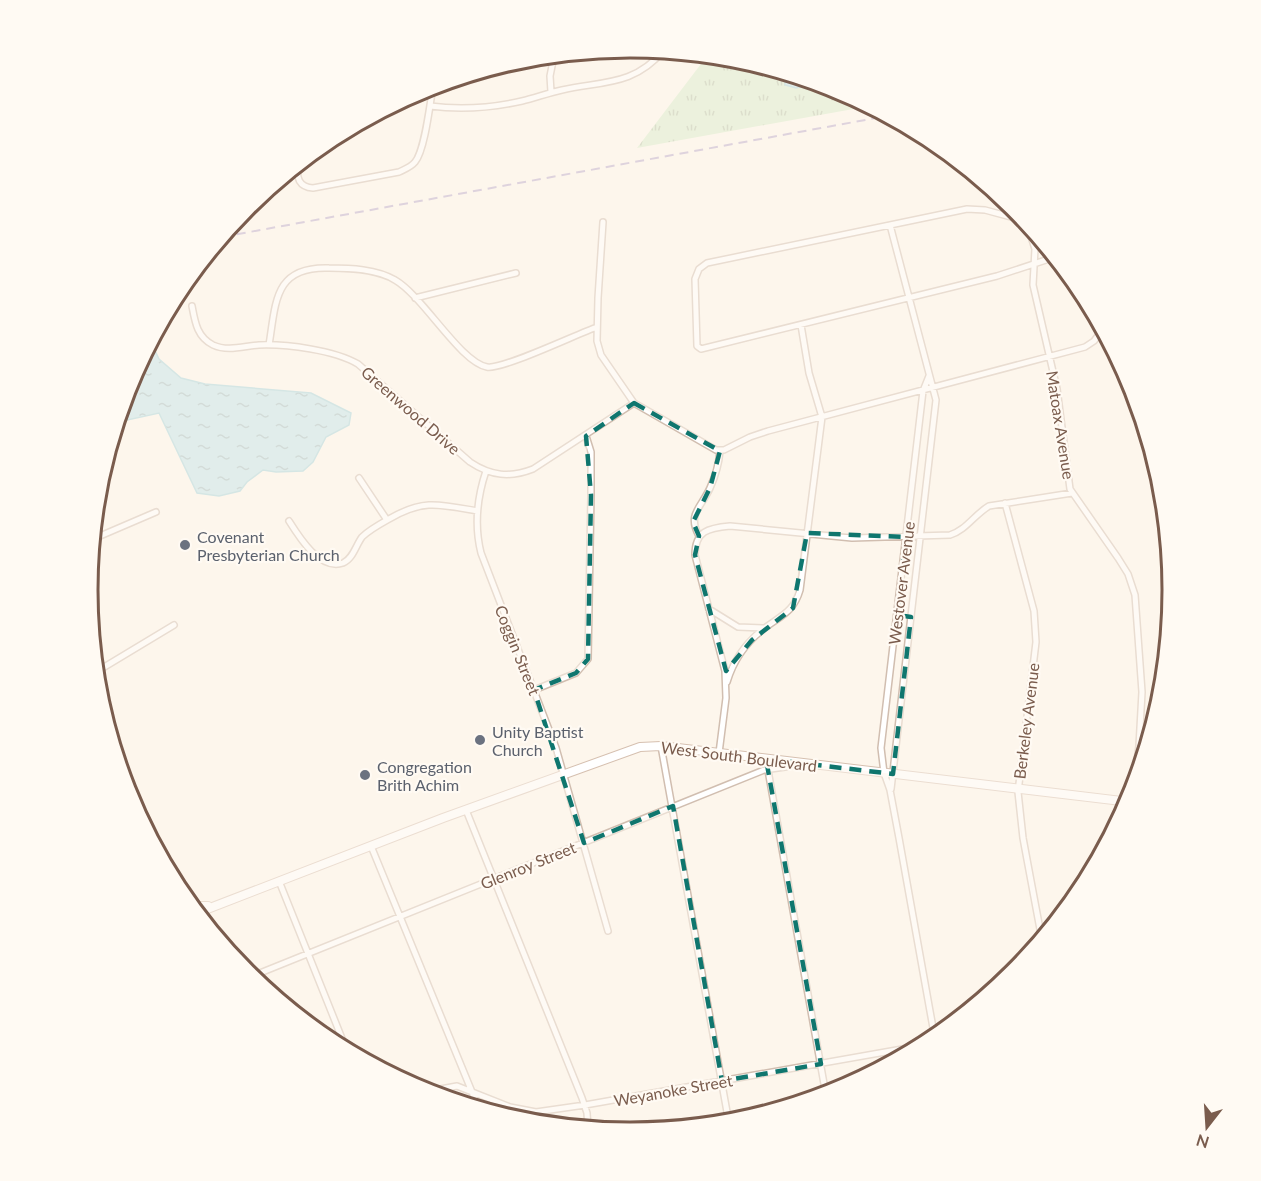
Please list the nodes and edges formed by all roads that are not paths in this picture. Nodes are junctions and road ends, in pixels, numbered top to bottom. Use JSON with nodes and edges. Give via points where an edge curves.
{"nodes":[{"id":1,"x":655,"y":59,"type":"edge"},
{"id":2,"x":552,"y":65,"type":"edge"},
{"id":3,"x":551,"y":92,"type":"junction"},
{"id":4,"x":431,"y":97,"type":"edge"},
{"id":5,"x":430,"y":106,"type":"junction"},
{"id":6,"x":297,"y":176,"type":"edge"},
{"id":7,"x":1009,"y":216,"type":"edge"},
{"id":8,"x":603,"y":222,"type":"dead end"},
{"id":9,"x":890,"y":225,"type":"junction"},
{"id":10,"x":1033,"y":244,"type":"edge"},
{"id":11,"x":1047,"y":260,"type":"edge"},
{"id":12,"x":1034,"y":264,"type":"junction"},
{"id":13,"x":516,"y":273,"type":"dead end"},
{"id":14,"x":415,"y":298,"type":"junction"},
{"id":15,"x":909,"y":298,"type":"junction"},
{"id":16,"x":192,"y":306,"type":"dead end"},
{"id":17,"x":801,"y":325,"type":"junction"},
{"id":18,"x":597,"y":327,"type":"junction"},
{"id":19,"x":1097,"y":336,"type":"edge"},
{"id":20,"x":269,"y":345,"type":"junction"},
{"id":21,"x":1050,"y":357,"type":"junction"},
{"id":22,"x":929,"y":376,"type":"junction"},
{"id":23,"x":934,"y":388,"type":"junction"},
{"id":24,"x":923,"y":391,"type":"junction"},
{"id":25,"x":634,"y":403,"type":"junction"},
{"id":26,"x":822,"y":417,"type":"junction"},
{"id":27,"x":586,"y":436,"type":"junction"},
{"id":28,"x":720,"y":451,"type":"junction"},
{"id":29,"x":915,"y":465,"type":"junction"},
{"id":30,"x":929,"y":467,"type":"junction"},
{"id":31,"x":486,"y":471,"type":"junction"},
{"id":32,"x":359,"y":478,"type":"dead end"},
{"id":33,"x":1072,"y":493,"type":"junction"},
{"id":34,"x":1005,"y":503,"type":"junction"},
{"id":35,"x":477,"y":511,"type":"junction"},
{"id":36,"x":156,"y":512,"type":"dead end"},
{"id":37,"x":387,"y":520,"type":"junction"},
{"id":38,"x":289,"y":521,"type":"dead end"},
{"id":39,"x":807,"y":533,"type":"junction"},
{"id":40,"x":102,"y":535,"type":"edge"},
{"id":41,"x":699,"y":536,"type":"junction"},
{"id":42,"x":906,"y":537,"type":"junction"},
{"id":43,"x":921,"y":537,"type":"junction"},
{"id":44,"x":709,"y":609,"type":"junction"},
{"id":45,"x":897,"y":615,"type":"junction"},
{"id":46,"x":911,"y":617,"type":"junction"},
{"id":47,"x":174,"y":625,"type":"dead end"},
{"id":48,"x":765,"y":628,"type":"junction"},
{"id":49,"x":104,"y":667,"type":"edge"},
{"id":50,"x":726,"y":686,"type":"junction"},
{"id":51,"x":534,"y":690,"type":"junction"},
{"id":52,"x":1139,"y":745,"type":"edge"},
{"id":53,"x":662,"y":747,"type":"junction"},
{"id":54,"x":719,"y":753,"type":"junction"},
{"id":55,"x":766,"y":759,"type":"junction"},
{"id":56,"x":809,"y":764,"type":"junction"},
{"id":57,"x":768,"y":769,"type":"junction"},
{"id":58,"x":563,"y":773,"type":"junction"},
{"id":59,"x":888,"y":774,"type":"junction"},
{"id":60,"x":1018,"y":789,"type":"junction"},
{"id":61,"x":1119,"y":801,"type":"edge"},
{"id":62,"x":673,"y":806,"type":"junction"},
{"id":63,"x":466,"y":810,"type":"junction"},
{"id":64,"x":584,"y":843,"type":"junction"},
{"id":65,"x":371,"y":846,"type":"junction"},
{"id":66,"x":494,"y":879,"type":"junction"},
{"id":67,"x":279,"y":881,"type":"junction"},
{"id":68,"x":216,"y":905,"type":"junction"},
{"id":69,"x":202,"y":906,"type":"edge"},
{"id":70,"x":205,"y":910,"type":"edge"},
{"id":71,"x":401,"y":915,"type":"junction"},
{"id":72,"x":1041,"y":928,"type":"edge"},
{"id":73,"x":608,"y":931,"type":"dead end"},
{"id":74,"x":308,"y":953,"type":"junction"},
{"id":75,"x":260,"y":972,"type":"edge"},
{"id":76,"x":933,"y":1028,"type":"edge"},
{"id":77,"x":341,"y":1037,"type":"edge"},
{"id":78,"x":898,"y":1050,"type":"edge"},
{"id":79,"x":821,"y":1064,"type":"junction"},
{"id":80,"x":722,"y":1081,"type":"junction"},
{"id":81,"x":824,"y":1086,"type":"edge"},
{"id":82,"x":442,"y":1088,"type":"edge"},
{"id":83,"x":471,"y":1091,"type":"junction"},
{"id":84,"x":474,"y":1099,"type":"edge"},
{"id":85,"x":585,"y":1105,"type":"junction"},
{"id":86,"x":727,"y":1113,"type":"edge"},
{"id":87,"x":587,"y":1120,"type":"edge"}],
"edges":[{"from":1,"to":3,"type":"street","via":[[632,76]]},
{"from":2,"to":3,"type":"street"},
{"from":3,"to":5,"type":"street","via":[[491,106]]},
{"from":4,"to":5,"type":"street"},
{"from":5,"to":6,"type":"street","via":[[421,151],[416,161],[399,172],[308,188]]},
{"from":7,"to":9,"type":"street","via":[[967,209]]},
{"from":8,"to":18,"type":"street"},
{"from":9,"to":15,"type":"street","name":"Westover Avenue"},
{"from":9,"to":17,"type":"street","via":[[733,257],[704,265],[696,274],[699,348]]},
{"from":10,"to":12,"type":"street","name":"Matoax Avenue"},
{"from":11,"to":12,"type":"street"},
{"from":12,"to":15,"type":"street"},
{"from":12,"to":21,"type":"street","name":"Matoax Avenue","via":[[1033,285]]},
{"from":13,"to":14,"type":"street"},
{"from":14,"to":18,"type":"street","via":[[475,363],[489,368]]},
{"from":14,"to":20,"type":"street","via":[[401,284],[381,274],[306,269],[289,277],[280,288]]},
{"from":15,"to":17,"type":"street"},
{"from":15,"to":22,"type":"street","name":"Westover Avenue"},
{"from":16,"to":20,"type":"street","name":"Greenwood Drive","via":[[198,331],[214,345],[228,349]]},
{"from":17,"to":26,"type":"street"},
{"from":18,"to":25,"type":"street","via":[[601,355]]},
{"from":19,"to":21,"type":"street","via":[[1090,344]]},
{"from":20,"to":31,"type":"street","name":"Greenwood Drive","via":[[333,353],[350,359]]},
{"from":21,"to":23,"type":"street"},
{"from":21,"to":33,"type":"street","name":"Matoax Avenue"},
{"from":22,"to":23,"type":"street","name":"Westover Avenue"},
{"from":22,"to":24,"type":"street","name":"Westover Avenue"},
{"from":23,"to":24,"type":"street"},
{"from":23,"to":30,"type":"street","name":"Westover Avenue"},
{"from":24,"to":26,"type":"street"},
{"from":24,"to":29,"type":"street","name":"Westover Avenue"},
{"from":25,"to":27,"type":"street"},
{"from":25,"to":28,"type":"street"},
{"from":26,"to":28,"type":"street","via":[[750,437]]},
{"from":26,"to":39,"type":"street"},
{"from":27,"to":31,"type":"street","via":[[526,472],[501,475]]},
{"from":27,"to":51,"type":"street","via":[[591,452],[589,653],[576,673]]},
{"from":28,"to":41,"type":"street","via":[[711,488],[695,512],[693,522]]},
{"from":29,"to":30,"type":"street"},
{"from":29,"to":42,"type":"street","name":"Westover Avenue"},
{"from":30,"to":43,"type":"street","name":"Westover Avenue"},
{"from":31,"to":35,"type":"street","name":"Coggin Street"},
{"from":32,"to":37,"type":"street"},
{"from":33,"to":34,"type":"street"},
{"from":33,"to":52,"type":"street","name":"Matoax Avenue","via":[[1118,558],[1136,595],[1142,692]]},
{"from":34,"to":43,"type":"street","via":[[988,506],[950,536]]},
{"from":34,"to":60,"type":"street","name":"Berkeley Avenue","via":[[1034,611],[1036,642]]},
{"from":35,"to":37,"type":"street","via":[[423,505]]},
{"from":35,"to":51,"type":"street","name":"Coggin Street","via":[[481,554]]},
{"from":36,"to":40,"type":"street"},
{"from":37,"to":38,"type":"street","via":[[365,535],[348,560],[335,563],[311,551]]},
{"from":39,"to":41,"type":"street","via":[[730,526]]},
{"from":39,"to":42,"type":"street","via":[[852,538]]},
{"from":39,"to":48,"type":"street","via":[[797,599],[793,608]]},
{"from":41,"to":44,"type":"street","via":[[695,555]]},
{"from":42,"to":43,"type":"street"},
{"from":42,"to":45,"type":"street","name":"Westover Avenue"},
{"from":43,"to":46,"type":"street","name":"Westover Avenue"},
{"from":44,"to":48,"type":"street","via":[[738,627]]},
{"from":44,"to":50,"type":"street"},
{"from":45,"to":46,"type":"street"},
{"from":45,"to":59,"type":"street","name":"Westover Avenue","via":[[881,748]]},
{"from":46,"to":59,"type":"street","name":"Westover Avenue"},
{"from":47,"to":49,"type":"street"},
{"from":48,"to":50,"type":"street","via":[[740,655]]},
{"from":50,"to":54,"type":"street"},
{"from":51,"to":58,"type":"street","name":"Coggin Street"},
{"from":53,"to":54,"type":"street","name":"West South Boulevard"},
{"from":53,"to":58,"type":"street","name":"West South Boulevard","via":[[634,748]]},
{"from":53,"to":62,"type":"street"},
{"from":54,"to":55,"type":"street","name":"West South Boulevard"},
{"from":55,"to":56,"type":"street","name":"West South Boulevard"},
{"from":55,"to":57,"type":"street"},
{"from":56,"to":57,"type":"street","name":"Glenroy Street"},
{"from":56,"to":59,"type":"street","name":"West South Boulevard"},
{"from":57,"to":62,"type":"street","name":"Glenroy Street"},
{"from":57,"to":79,"type":"street"},
{"from":58,"to":63,"type":"street","name":"West South Boulevard"},
{"from":58,"to":64,"type":"street","name":"Coggin Street"},
{"from":59,"to":60,"type":"street","name":"West South Boulevard"},
{"from":59,"to":76,"type":"street","name":"Westover Avenue"},
{"from":60,"to":61,"type":"street","name":"West South Boulevard"},
{"from":60,"to":72,"type":"street","name":"Berkeley Avenue","via":[[1023,838]]},
{"from":62,"to":64,"type":"street","name":"Glenroy Street"},
{"from":62,"to":80,"type":"street"},
{"from":63,"to":65,"type":"street","name":"West South Boulevard"},
{"from":63,"to":66,"type":"street"},
{"from":64,"to":66,"type":"street","name":"Glenroy Street"},
{"from":64,"to":73,"type":"street","name":"Coggin Street"},
{"from":65,"to":67,"type":"street","name":"West South Boulevard"},
{"from":65,"to":71,"type":"street"},
{"from":66,"to":71,"type":"street","name":"Glenroy Street"},
{"from":66,"to":85,"type":"street"},
{"from":67,"to":68,"type":"street","name":"West South Boulevard"},
{"from":67,"to":74,"type":"street"},
{"from":68,"to":69,"type":"street"},
{"from":68,"to":70,"type":"street","name":"West South Boulevard"},
{"from":71,"to":74,"type":"street","name":"Glenroy Street"},
{"from":71,"to":83,"type":"street"},
{"from":74,"to":75,"type":"street","name":"Glenroy Street"},
{"from":74,"to":77,"type":"street"},
{"from":78,"to":79,"type":"street","name":"Weyanoke Street"},
{"from":79,"to":80,"type":"street","name":"Weyanoke Street"},
{"from":79,"to":81,"type":"street"},
{"from":80,"to":85,"type":"street","name":"Weyanoke Street"},
{"from":80,"to":86,"type":"street"},
{"from":82,"to":83,"type":"street","name":"Weyanoke Street","via":[[457,1086]]},
{"from":83,"to":84,"type":"street"},
{"from":83,"to":85,"type":"street","name":"Weyanoke Street","via":[[536,1112]]},
{"from":85,"to":87,"type":"street"}]}
